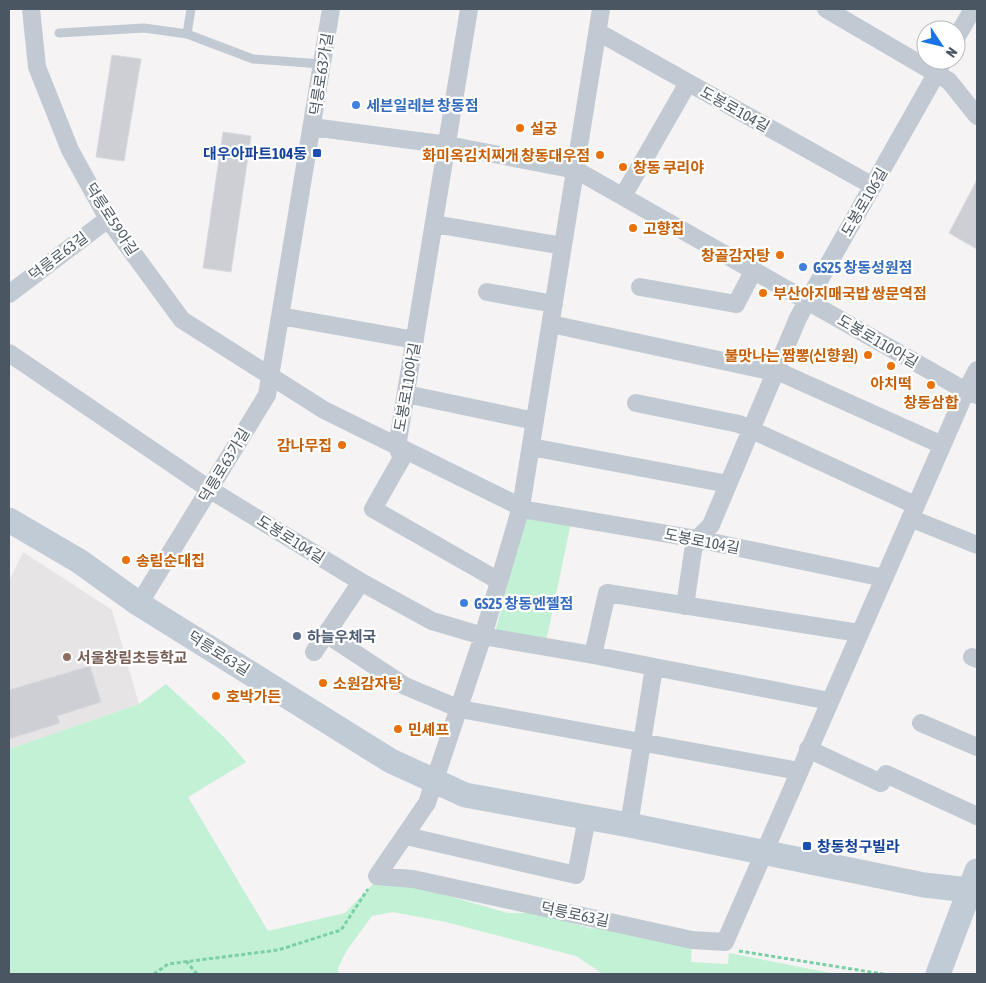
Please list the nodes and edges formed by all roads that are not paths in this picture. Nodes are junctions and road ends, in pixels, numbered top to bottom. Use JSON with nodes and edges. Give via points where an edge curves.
{"nodes":[{"id":1,"x":31,"y":9,"type":"edge"},
{"id":2,"x":190,"y":9,"type":"edge"},
{"id":3,"x":331,"y":9,"type":"edge"},
{"id":4,"x":469,"y":9,"type":"edge"},
{"id":5,"x":601,"y":9,"type":"edge"},
{"id":6,"x":826,"y":9,"type":"edge"},
{"id":7,"x":973,"y":9,"type":"edge"},
{"id":8,"x":966,"y":21,"type":"edge"},
{"id":9,"x":598,"y":32,"type":"junction"},
{"id":10,"x":59,"y":33,"type":"dead end"},
{"id":11,"x":188,"y":34,"type":"junction"},
{"id":12,"x":916,"y":54,"type":"edge"},
{"id":13,"x":322,"y":64,"type":"junction"},
{"id":14,"x":938,"y":70,"type":"edge"},
{"id":15,"x":942,"y":70,"type":"edge"},
{"id":16,"x":688,"y":83,"type":"junction"},
{"id":17,"x":977,"y":116,"type":"edge"},
{"id":18,"x":312,"y":126,"type":"junction"},
{"id":19,"x":448,"y":145,"type":"junction"},
{"id":20,"x":576,"y":170,"type":"junction"},
{"id":21,"x":873,"y":186,"type":"junction"},
{"id":22,"x":623,"y":196,"type":"junction"},
{"id":23,"x":108,"y":219,"type":"junction"},
{"id":24,"x":434,"y":224,"type":"junction"},
{"id":25,"x":564,"y":246,"type":"junction"},
{"id":26,"x":754,"y":270,"type":"junction"},
{"id":27,"x":10,"y":287,"type":"edge"},
{"id":28,"x":640,"y":287,"type":"dead end"},
{"id":29,"x":486,"y":292,"type":"dead end"},
{"id":30,"x":808,"y":300,"type":"junction"},
{"id":31,"x":554,"y":304,"type":"junction"},
{"id":32,"x":280,"y":316,"type":"junction"},
{"id":33,"x":551,"y":324,"type":"junction"},
{"id":34,"x":415,"y":340,"type":"junction"},
{"id":35,"x":9,"y":353,"type":"edge"},
{"id":36,"x":977,"y":370,"type":"edge"},
{"id":37,"x":775,"y":372,"type":"junction"},
{"id":38,"x":270,"y":376,"type":"junction"},
{"id":39,"x":971,"y":393,"type":"edge"},
{"id":40,"x":406,"y":394,"type":"junction"},
{"id":41,"x":636,"y":404,"type":"dead end"},
{"id":42,"x":535,"y":421,"type":"junction"},
{"id":43,"x":751,"y":429,"type":"junction"},
{"id":44,"x":942,"y":445,"type":"junction"},
{"id":45,"x":531,"y":446,"type":"junction"},
{"id":46,"x":397,"y":447,"type":"junction"},
{"id":47,"x":728,"y":484,"type":"junction"},
{"id":48,"x":209,"y":489,"type":"junction"},
{"id":49,"x":521,"y":507,"type":"junction"},
{"id":50,"x":913,"y":511,"type":"junction"},
{"id":51,"x":9,"y":520,"type":"edge"},
{"id":52,"x":697,"y":539,"type":"junction"},
{"id":53,"x":977,"y":545,"type":"edge"},
{"id":54,"x":884,"y":578,"type":"junction"},
{"id":55,"x":499,"y":581,"type":"junction"},
{"id":56,"x":361,"y":582,"type":"junction"},
{"id":57,"x":139,"y":604,"type":"junction"},
{"id":58,"x":685,"y":606,"type":"junction"},
{"id":59,"x":326,"y":634,"type":"junction"},
{"id":60,"x":859,"y":634,"type":"junction"},
{"id":61,"x":483,"y":636,"type":"junction"},
{"id":62,"x":314,"y":652,"type":"dead end"},
{"id":63,"x":593,"y":654,"type":"junction"},
{"id":64,"x":654,"y":667,"type":"junction"},
{"id":65,"x":830,"y":701,"type":"junction"},
{"id":66,"x":460,"y":709,"type":"junction"},
{"id":67,"x":921,"y":723,"type":"dead end"},
{"id":68,"x":642,"y":741,"type":"junction"},
{"id":69,"x":977,"y":747,"type":"edge"},
{"id":70,"x":808,"y":749,"type":"junction"},
{"id":71,"x":799,"y":771,"type":"junction"},
{"id":72,"x":433,"y":780,"type":"junction"},
{"id":73,"x":977,"y":816,"type":"edge"},
{"id":74,"x":587,"y":818,"type":"junction"},
{"id":75,"x":629,"y":825,"type":"junction"},
{"id":76,"x":406,"y":836,"type":"junction"},
{"id":77,"x":764,"y":852,"type":"junction"},
{"id":78,"x":975,"y":884,"type":"edge"},
{"id":79,"x":938,"y":974,"type":"edge"}],
"edges":[{"from":1,"to":23,"type":"street","name":"덕릉로59아길","via":[[37,66],[70,150]]},
{"from":2,"to":11,"type":"lane"},
{"from":3,"to":13,"type":"street","name":"덕릉로63가길"},
{"from":4,"to":19,"type":"street"},
{"from":5,"to":9,"type":"street"},
{"from":6,"to":12,"type":"street"},
{"from":7,"to":8,"type":"street"},
{"from":9,"to":16,"type":"street","name":"도봉로104길"},
{"from":9,"to":20,"type":"street"},
{"from":10,"to":11,"type":"lane","via":[[144,28]]},
{"from":11,"to":13,"type":"lane","via":[[253,59]]},
{"from":13,"to":18,"type":"street","name":"덕릉로63가길"},
{"from":14,"to":21,"type":"street","name":"도봉로106길"},
{"from":15,"to":17,"type":"street"},
{"from":16,"to":21,"type":"street","name":"도봉로104길"},
{"from":16,"to":22,"type":"street"},
{"from":18,"to":19,"type":"street","name":"도봉로110아길"},
{"from":18,"to":32,"type":"street","name":"덕릉로63가길"},
{"from":19,"to":20,"type":"street","name":"도봉로110아길"},
{"from":19,"to":24,"type":"street","name":"도봉로110아길"},
{"from":20,"to":22,"type":"street","name":"도봉로110아길"},
{"from":20,"to":25,"type":"street"},
{"from":21,"to":30,"type":"street","name":"도봉로106길"},
{"from":22,"to":26,"type":"street","name":"도봉로110아길"},
{"from":23,"to":27,"type":"street","name":"덕릉로63길"},
{"from":23,"to":38,"type":"street","name":"덕릉로59아길","via":[[182,320]]},
{"from":24,"to":25,"type":"street"},
{"from":24,"to":34,"type":"street","name":"도봉로110아길"},
{"from":25,"to":31,"type":"street"},
{"from":26,"to":28,"type":"street","via":[[736,304]]},
{"from":26,"to":30,"type":"street","name":"도봉로110아길"},
{"from":29,"to":31,"type":"street"},
{"from":30,"to":37,"type":"street","name":"도봉로106길"},
{"from":30,"to":39,"type":"street","name":"도봉로110아길"},
{"from":31,"to":33,"type":"street"},
{"from":32,"to":34,"type":"street"},
{"from":32,"to":38,"type":"street","name":"덕릉로63가길"},
{"from":33,"to":37,"type":"street"},
{"from":33,"to":42,"type":"street"},
{"from":34,"to":40,"type":"street","name":"도봉로110아길"},
{"from":35,"to":48,"type":"street","name":"도봉로104길"},
{"from":36,"to":39,"type":"street"},
{"from":37,"to":43,"type":"street","name":"도봉로106길"},
{"from":37,"to":44,"type":"street"},
{"from":38,"to":46,"type":"street","name":"도봉로104길","via":[[324,410]]},
{"from":38,"to":48,"type":"street","name":"덕릉로63가길","via":[[267,394]]},
{"from":39,"to":44,"type":"street"},
{"from":40,"to":42,"type":"street"},
{"from":40,"to":46,"type":"street","name":"도봉로110아길"},
{"from":41,"to":43,"type":"street"},
{"from":42,"to":45,"type":"street"},
{"from":43,"to":47,"type":"street","name":"도봉로106길"},
{"from":43,"to":50,"type":"street"},
{"from":44,"to":50,"type":"street"},
{"from":45,"to":47,"type":"street"},
{"from":45,"to":49,"type":"street"},
{"from":46,"to":49,"type":"street","name":"도봉로104길"},
{"from":46,"to":55,"type":"street","name":"도봉로110아길","via":[[402,458],[373,509]]},
{"from":47,"to":52,"type":"street","name":"도봉로106길","via":[[711,525]]},
{"from":48,"to":56,"type":"street","name":"도봉로104길"},
{"from":48,"to":57,"type":"street","name":"덕릉로63가길"},
{"from":49,"to":52,"type":"street","name":"도봉로104길"},
{"from":49,"to":55,"type":"street"},
{"from":50,"to":53,"type":"street"},
{"from":50,"to":54,"type":"street"},
{"from":51,"to":57,"type":"street","name":"덕릉로63길","via":[[79,561]]},
{"from":52,"to":54,"type":"street","name":"도봉로104길"},
{"from":52,"to":58,"type":"street"},
{"from":54,"to":60,"type":"street"},
{"from":55,"to":61,"type":"street"},
{"from":56,"to":59,"type":"street"},
{"from":56,"to":61,"type":"street","name":"도봉로104길","via":[[432,621]]},
{"from":57,"to":72,"type":"street","name":"덕릉로63길","via":[[391,761]]},
{"from":58,"to":60,"type":"street"},
{"from":58,"to":63,"type":"street","via":[[607,593]]},
{"from":59,"to":62,"type":"street"},
{"from":59,"to":66,"type":"street","via":[[405,686]]},
{"from":60,"to":65,"type":"street"},
{"from":61,"to":63,"type":"street","name":"도봉로104길"},
{"from":61,"to":66,"type":"street"},
{"from":63,"to":64,"type":"street","name":"도봉로104길"},
{"from":64,"to":65,"type":"street","name":"도봉로104길"},
{"from":64,"to":68,"type":"street"},
{"from":65,"to":70,"type":"street"},
{"from":66,"to":68,"type":"street"},
{"from":66,"to":72,"type":"street"},
{"from":67,"to":69,"type":"street"},
{"from":68,"to":71,"type":"street"},
{"from":68,"to":75,"type":"street"},
{"from":70,"to":71,"type":"street"},
{"from":70,"to":73,"type":"street","via":[[880,783],[886,774]]},
{"from":71,"to":77,"type":"street"},
{"from":72,"to":74,"type":"street","name":"덕릉로63길","via":[[465,796]]},
{"from":72,"to":76,"type":"street","via":[[428,803]]},
{"from":74,"to":75,"type":"street","name":"덕릉로63길"},
{"from":74,"to":76,"type":"street","via":[[576,875]]},
{"from":75,"to":77,"type":"street","name":"덕릉로63길"},
{"from":76,"to":77,"type":"street","name":"덕릉로63길","via":[[377,876],[413,879],[692,940],[725,942]]},
{"from":77,"to":78,"type":"street","name":"덕릉로63길","via":[[924,885]]},
{"from":78,"to":79,"type":"street"}]}
